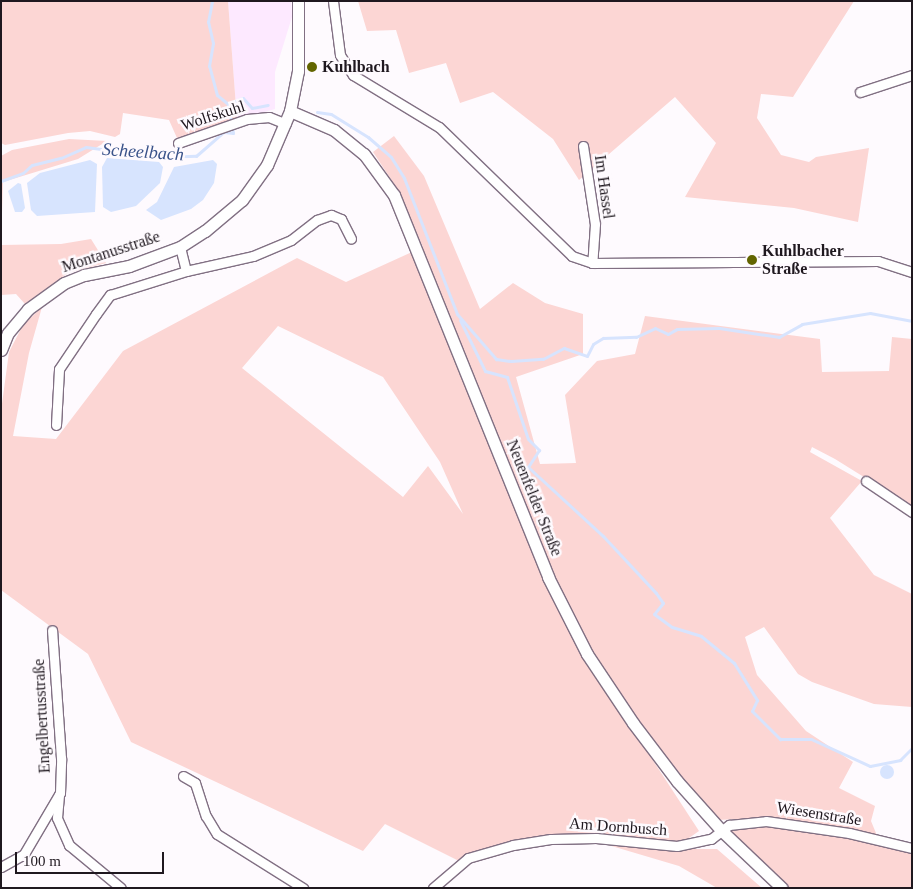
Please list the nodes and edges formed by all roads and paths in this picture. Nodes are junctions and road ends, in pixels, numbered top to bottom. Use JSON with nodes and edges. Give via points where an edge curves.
{"nodes":[{"id":1,"x":298,"y":1,"type":"edge"},
{"id":2,"x":332,"y":1,"type":"edge"},
{"id":3,"x":912,"y":75,"type":"edge"},
{"id":4,"x":860,"y":92,"type":"dead end"},
{"id":5,"x":290,"y":111,"type":"junction"},
{"id":6,"x":286,"y":124,"type":"junction"},
{"id":7,"x":178,"y":143,"type":"dead end"},
{"id":8,"x":583,"y":146,"type":"dead end"},
{"id":9,"x":352,"y":239,"type":"dead end"},
{"id":10,"x":180,"y":247,"type":"junction"},
{"id":11,"x":592,"y":263,"type":"junction"},
{"id":12,"x":186,"y":271,"type":"junction"},
{"id":13,"x":912,"y":272,"type":"edge"},
{"id":14,"x":1,"y":350,"type":"edge"},
{"id":15,"x":56,"y":425,"type":"dead end"},
{"id":16,"x":866,"y":481,"type":"dead end"},
{"id":17,"x":912,"y":512,"type":"edge"},
{"id":18,"x":52,"y":630,"type":"dead end"},
{"id":19,"x":183,"y":776,"type":"dead end"},
{"id":20,"x":60,"y":793,"type":"junction"},
{"id":21,"x":721,"y":830,"type":"junction"},
{"id":22,"x":912,"y":848,"type":"edge"},
{"id":23,"x":1,"y":867,"type":"edge"},
{"id":24,"x":120,"y":888,"type":"edge"},
{"id":25,"x":303,"y":888,"type":"edge"},
{"id":26,"x":433,"y":888,"type":"edge"},
{"id":27,"x":782,"y":888,"type":"edge"}],
"edges":[{"from":1,"to":5,"type":"main road","name":"Montanusstraße","via":[[298,71]]},
{"from":2,"to":11,"type":"street","via":[[340,55],[353,75],[440,127],[544,232],[572,256]]},
{"from":3,"to":4,"type":"street"},
{"from":5,"to":6,"type":"main road","name":"Montanusstraße"},
{"from":5,"to":21,"type":"main road","name":"Neuenfelder Straße","via":[[334,130],[357,148],[394,196],[548,577],[588,654],[633,723]]},
{"from":6,"to":7,"type":"street","name":"Wolfskuhl","via":[[269,117],[247,119]]},
{"from":6,"to":10,"type":"main road","name":"Montanusstraße","via":[[267,165],[242,200]]},
{"from":8,"to":11,"type":"street","name":"Im Hassel","via":[[596,224]]},
{"from":9,"to":12,"type":"street","via":[[341,219],[331,215],[317,220],[291,240],[254,256]]},
{"from":10,"to":12,"type":"street"},
{"from":10,"to":14,"type":"main road","name":"Montanusstraße","via":[[129,266],[84,275],[64,284],[28,309],[8,333]]},
{"from":11,"to":13,"type":"street","via":[[878,261]]},
{"from":12,"to":15,"type":"street","via":[[110,296],[59,369]]},
{"from":16,"to":17,"type":"street"},
{"from":18,"to":20,"type":"street","name":"Engelbertusstraße","via":[[61,758]]},
{"from":19,"to":25,"type":"street","via":[[195,783],[206,816],[217,834]]},
{"from":20,"to":23,"type":"street","name":"Engelbertusstraße","via":[[24,854]]},
{"from":20,"to":24,"type":"street","via":[[57,818],[69,844]]},
{"from":21,"to":22,"type":"street","name":"Wiesenstraße","via":[[766,821],[849,833]]},
{"from":21,"to":26,"type":"street","name":"Am Dornbusch","via":[[696,844],[677,846],[596,838],[551,839],[513,845],[468,858]]},
{"from":21,"to":27,"type":"main road","name":"Neuenfelder Straße"}]}
